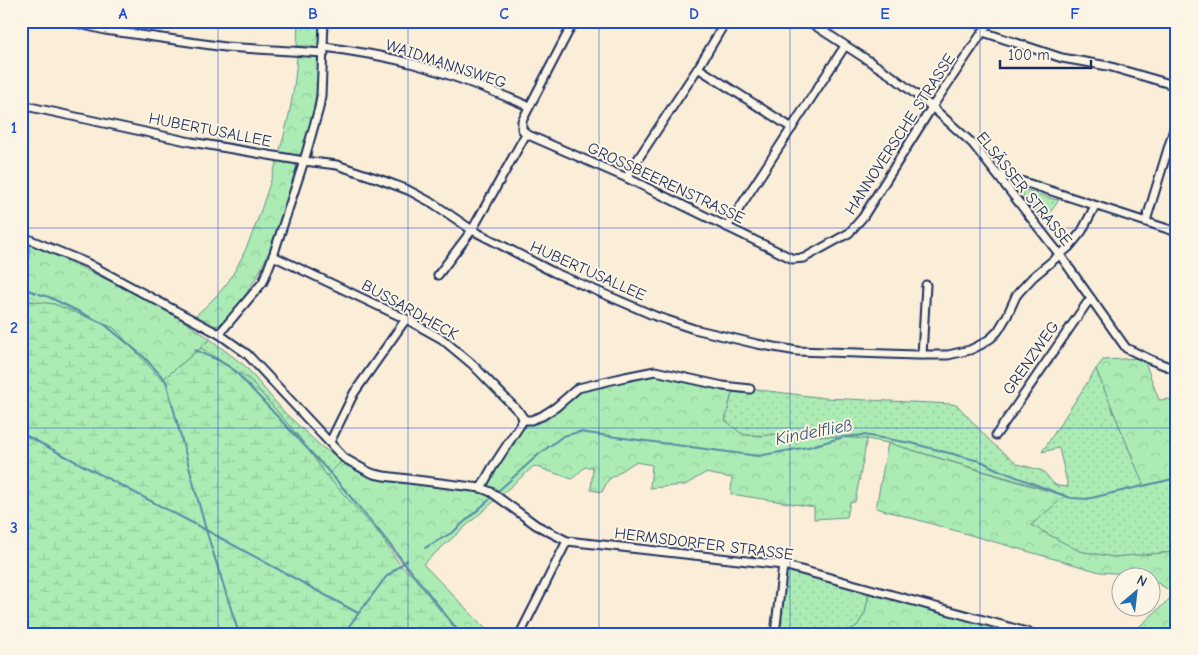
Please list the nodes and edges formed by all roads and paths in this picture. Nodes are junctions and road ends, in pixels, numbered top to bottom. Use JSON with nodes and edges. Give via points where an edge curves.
{"nodes":[{"id":1,"x":67,"y":21,"type":"edge"},
{"id":2,"x":324,"y":21,"type":"edge"},
{"id":3,"x":574,"y":21,"type":"edge"},
{"id":4,"x":726,"y":21,"type":"edge"},
{"id":5,"x":808,"y":21,"type":"edge"},
{"id":6,"x":990,"y":21,"type":"edge"},
{"id":7,"x":983,"y":32,"type":"junction"},
{"id":8,"x":846,"y":46,"type":"junction"},
{"id":9,"x":324,"y":50,"type":"junction"},
{"id":10,"x":698,"y":68,"type":"junction"},
{"id":11,"x":1177,"y":86,"type":"edge"},
{"id":12,"x":21,"y":105,"type":"edge"},
{"id":13,"x":528,"y":106,"type":"junction"},
{"id":14,"x":932,"y":107,"type":"junction"},
{"id":15,"x":1177,"y":119,"type":"edge"},
{"id":16,"x":792,"y":128,"type":"junction"},
{"id":17,"x":526,"y":134,"type":"junction"},
{"id":18,"x":304,"y":161,"type":"junction"},
{"id":19,"x":996,"y":173,"type":"junction"},
{"id":20,"x":627,"y":178,"type":"junction"},
{"id":21,"x":1095,"y":206,"type":"junction"},
{"id":22,"x":1146,"y":221,"type":"junction"},
{"id":23,"x":727,"y":227,"type":"junction"},
{"id":24,"x":472,"y":230,"type":"junction"},
{"id":25,"x":1177,"y":232,"type":"edge"},
{"id":26,"x":21,"y":236,"type":"edge"},
{"id":27,"x":1060,"y":254,"type":"junction"},
{"id":28,"x":273,"y":256,"type":"junction"},
{"id":29,"x":793,"y":259,"type":"joint"},
{"id":30,"x":438,"y":275,"type":"dead end"},
{"id":31,"x":926,"y":286,"type":"dead end"},
{"id":32,"x":1092,"y":300,"type":"junction"},
{"id":33,"x":406,"y":319,"type":"junction"},
{"id":34,"x":219,"y":334,"type":"junction"},
{"id":35,"x":922,"y":355,"type":"junction"},
{"id":36,"x":1177,"y":370,"type":"edge"},
{"id":37,"x":750,"y":389,"type":"dead end"},
{"id":38,"x":523,"y":418,"type":"junction"},
{"id":39,"x":996,"y":434,"type":"dead end"},
{"id":40,"x":330,"y":442,"type":"junction"},
{"id":41,"x":481,"y":488,"type":"junction"},
{"id":42,"x":567,"y":541,"type":"junction"},
{"id":43,"x":783,"y":565,"type":"junction"},
{"id":44,"x":520,"y":634,"type":"edge"},
{"id":45,"x":775,"y":634,"type":"edge"},
{"id":46,"x":1034,"y":634,"type":"edge"}],
"edges":[{"from":1,"to":9,"type":"street","name":"WAIDMANNSWEG","via":[[105,30],[225,47]]},
{"from":2,"to":9,"type":"street"},
{"from":3,"to":13,"type":"street"},
{"from":4,"to":10,"type":"street"},
{"from":5,"to":8,"type":"street","name":"ELSÄSSER STRASSE"},
{"from":6,"to":7,"type":"street","name":"HANNOVERSCHE STRASSE"},
{"from":7,"to":11,"type":"street","via":[[1062,58],[1108,66]]},
{"from":7,"to":14,"type":"street","name":"HANNOVERSCHE STRASSE"},
{"from":8,"to":14,"type":"street","name":"ELSÄSSER STRASSE"},
{"from":8,"to":16,"type":"street"},
{"from":9,"to":13,"type":"street","name":"WAIDMANNSWEG","via":[[356,51],[414,64]]},
{"from":9,"to":18,"type":"street","via":[[319,108]]},
{"from":10,"to":16,"type":"street"},
{"from":10,"to":20,"type":"street"},
{"from":12,"to":18,"type":"street","name":"HUBERTUSALLEE","via":[[191,142]]},
{"from":13,"to":17,"type":"street","via":[[522,121]]},
{"from":14,"to":19,"type":"street","name":"ELSÄSSER STRASSE","via":[[973,144]]},
{"from":14,"to":29,"type":"street","name":"HANNOVERSCHE STRASSE","via":[[855,227],[804,258]]},
{"from":15,"to":22,"type":"street"},
{"from":16,"to":23,"type":"street"},
{"from":17,"to":20,"type":"street","name":"GROSSBEERENSTRASSE"},
{"from":17,"to":24,"type":"street"},
{"from":18,"to":24,"type":"street","name":"HUBERTUSALLEE","via":[[337,165],[379,178],[434,204]]},
{"from":18,"to":28,"type":"street"},
{"from":19,"to":21,"type":"street"},
{"from":19,"to":27,"type":"street","name":"ELSÄSSER STRASSE"},
{"from":20,"to":23,"type":"street","name":"GROSSBEERENSTRASSE"},
{"from":21,"to":22,"type":"street"},
{"from":21,"to":27,"type":"street","name":"HUBERTUSALLEE","via":[[1082,232]]},
{"from":22,"to":25,"type":"street"},
{"from":23,"to":29,"type":"street","name":"GROSSBEERENSTRASSE"},
{"from":24,"to":30,"type":"street"},
{"from":24,"to":35,"type":"street","name":"HUBERTUSALLEE","via":[[553,272],[655,316],[694,329],[797,351]]},
{"from":26,"to":34,"type":"street","name":"HERMSDORFER STRASSE","via":[[87,263]]},
{"from":27,"to":32,"type":"street","name":"ELSÄSSER STRASSE"},
{"from":27,"to":35,"type":"street","name":"HUBERTUSALLEE","via":[[1020,291],[1002,325],[991,338],[970,350],[948,355]]},
{"from":28,"to":33,"type":"street","name":"BUSSARDHECK"},
{"from":28,"to":34,"type":"street","via":[[263,282]]},
{"from":31,"to":35,"type":"street"},
{"from":32,"to":36,"type":"street","name":"ELSÄSSER STRASSE","via":[[1126,348]]},
{"from":32,"to":39,"type":"street","name":"GRENZWEG"},
{"from":33,"to":38,"type":"street","name":"BUSSARDHECK","via":[[459,352]]},
{"from":33,"to":40,"type":"street","via":[[354,393]]},
{"from":34,"to":40,"type":"street","name":"HERMSDORFER STRASSE","via":[[247,354]]},
{"from":37,"to":38,"type":"street","via":[[655,372],[578,388],[542,416],[531,420]]},
{"from":38,"to":41,"type":"street"},
{"from":40,"to":41,"type":"street","name":"HERMSDORFER STRASSE","via":[[344,458],[374,474]]},
{"from":41,"to":42,"type":"street","name":"HERMSDORFER STRASSE","via":[[496,495],[536,525]]},
{"from":42,"to":43,"type":"street","name":"HERMSDORFER STRASSE"},
{"from":42,"to":44,"type":"street"},
{"from":43,"to":45,"type":"street"},
{"from":43,"to":46,"type":"street","name":"HERMSDORFER STRASSE"}]}
